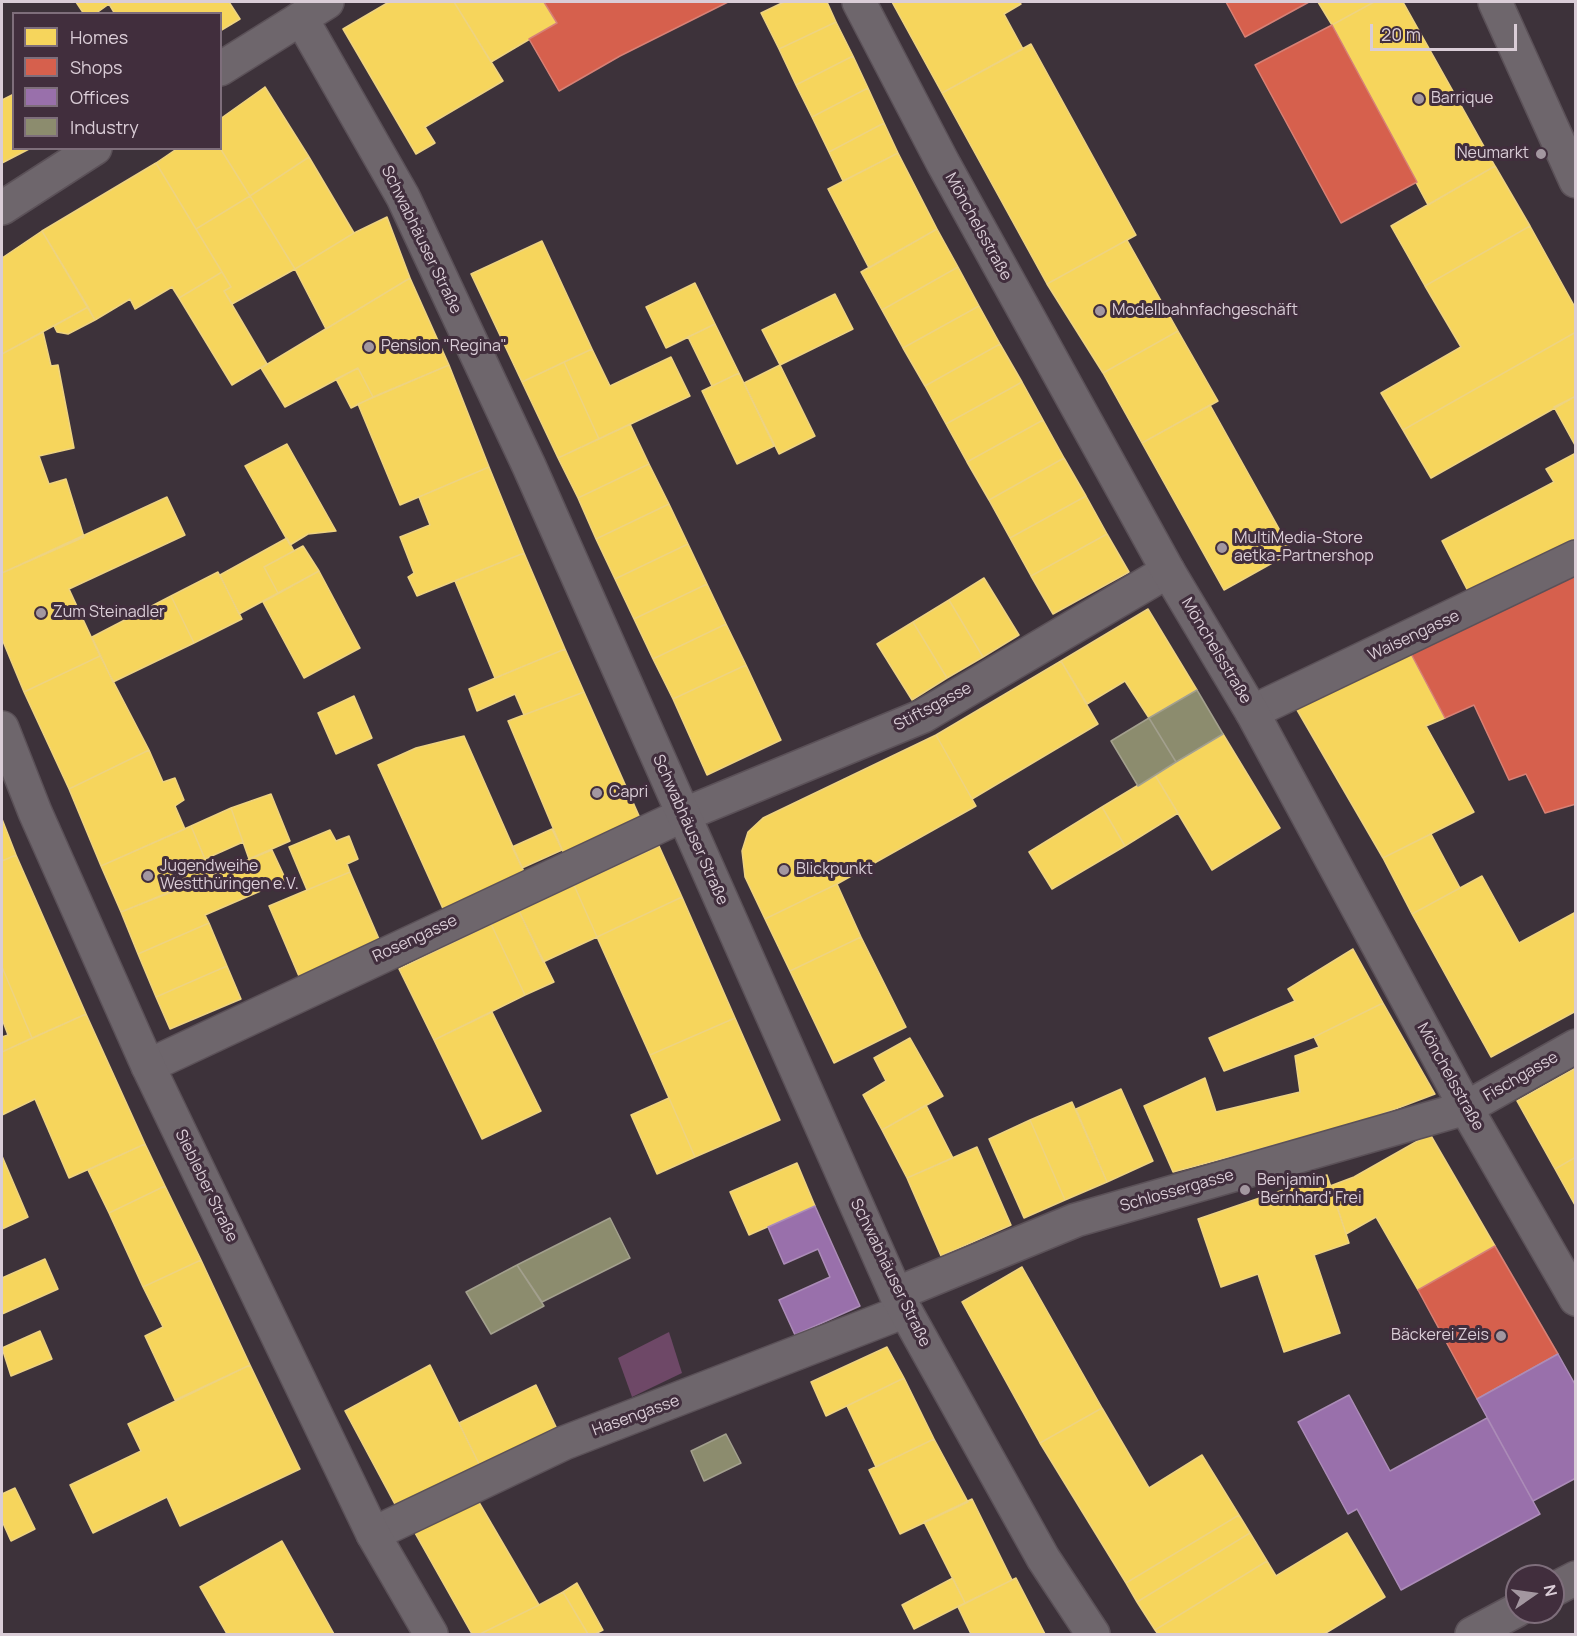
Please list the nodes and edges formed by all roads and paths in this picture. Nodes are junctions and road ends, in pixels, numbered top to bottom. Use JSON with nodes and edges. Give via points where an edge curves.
{"nodes":[{"id":1,"x":859,"y":2,"type":"edge"},
{"id":2,"x":1495,"y":2,"type":"edge"},
{"id":3,"x":314,"y":10,"type":"edge"},
{"id":4,"x":222,"y":68,"type":"edge"},
{"id":5,"x":92,"y":150,"type":"edge"},
{"id":6,"x":1575,"y":181,"type":"edge"},
{"id":7,"x":2,"y":208,"type":"edge"},
{"id":8,"x":1575,"y":557,"type":"edge"},
{"id":9,"x":1168,"y":571,"type":"junction"},
{"id":10,"x":1252,"y":712,"type":"junction"},
{"id":11,"x":2,"y":728,"type":"edge"},
{"id":12,"x":683,"y":814,"type":"junction"},
{"id":13,"x":1575,"y":1046,"type":"edge"},
{"id":14,"x":148,"y":1066,"type":"junction"},
{"id":15,"x":1466,"y":1108,"type":"junction"},
{"id":16,"x":1575,"y":1299,"type":"edge"},
{"id":17,"x":901,"y":1303,"type":"junction"},
{"id":18,"x":373,"y":1534,"type":"junction"},
{"id":19,"x":1505,"y":1617,"type":"edge"},
{"id":20,"x":431,"y":1635,"type":"edge"},
{"id":21,"x":1093,"y":1635,"type":"edge"},
{"id":22,"x":1472,"y":1635,"type":"edge"}],
"edges":[{"from":1,"to":9,"type":"street","name":"Mönchelsstraße","via":[[948,174]]},
{"from":2,"to":6,"type":"street"},
{"from":3,"to":4,"type":"street"},
{"from":3,"to":12,"type":"street","name":"Schwabhäuser Straße","via":[[529,466]]},
{"from":5,"to":7,"type":"street"},
{"from":8,"to":10,"type":"street","name":"Waisengasse"},
{"from":9,"to":10,"type":"street","name":"Mönchelsstraße"},
{"from":9,"to":12,"type":"street","name":"Stiftsgasse","via":[[923,716]]},
{"from":10,"to":15,"type":"street","name":"Mönchelsstraße"},
{"from":11,"to":14,"type":"street","name":"Siebleber Straße","via":[[35,812]]},
{"from":12,"to":14,"type":"street","name":"Rosengasse"},
{"from":12,"to":17,"type":"street","name":"Schwabhäuser Straße"},
{"from":13,"to":15,"type":"street","name":"Fischgasse"},
{"from":14,"to":18,"type":"street","name":"Siebleber Straße"},
{"from":15,"to":16,"type":"street","name":"Mönchelsstraße"},
{"from":15,"to":17,"type":"street","name":"Schlossergasse","via":[[1076,1220]]},
{"from":17,"to":18,"type":"street","name":"Hasengasse","via":[[564,1443]]},
{"from":17,"to":21,"type":"street","name":"Schwabhäuser Straße","via":[[1043,1558]]},
{"from":18,"to":20,"type":"street","name":"Siebleber Straße"},
{"from":19,"to":22,"type":"street"}]}
